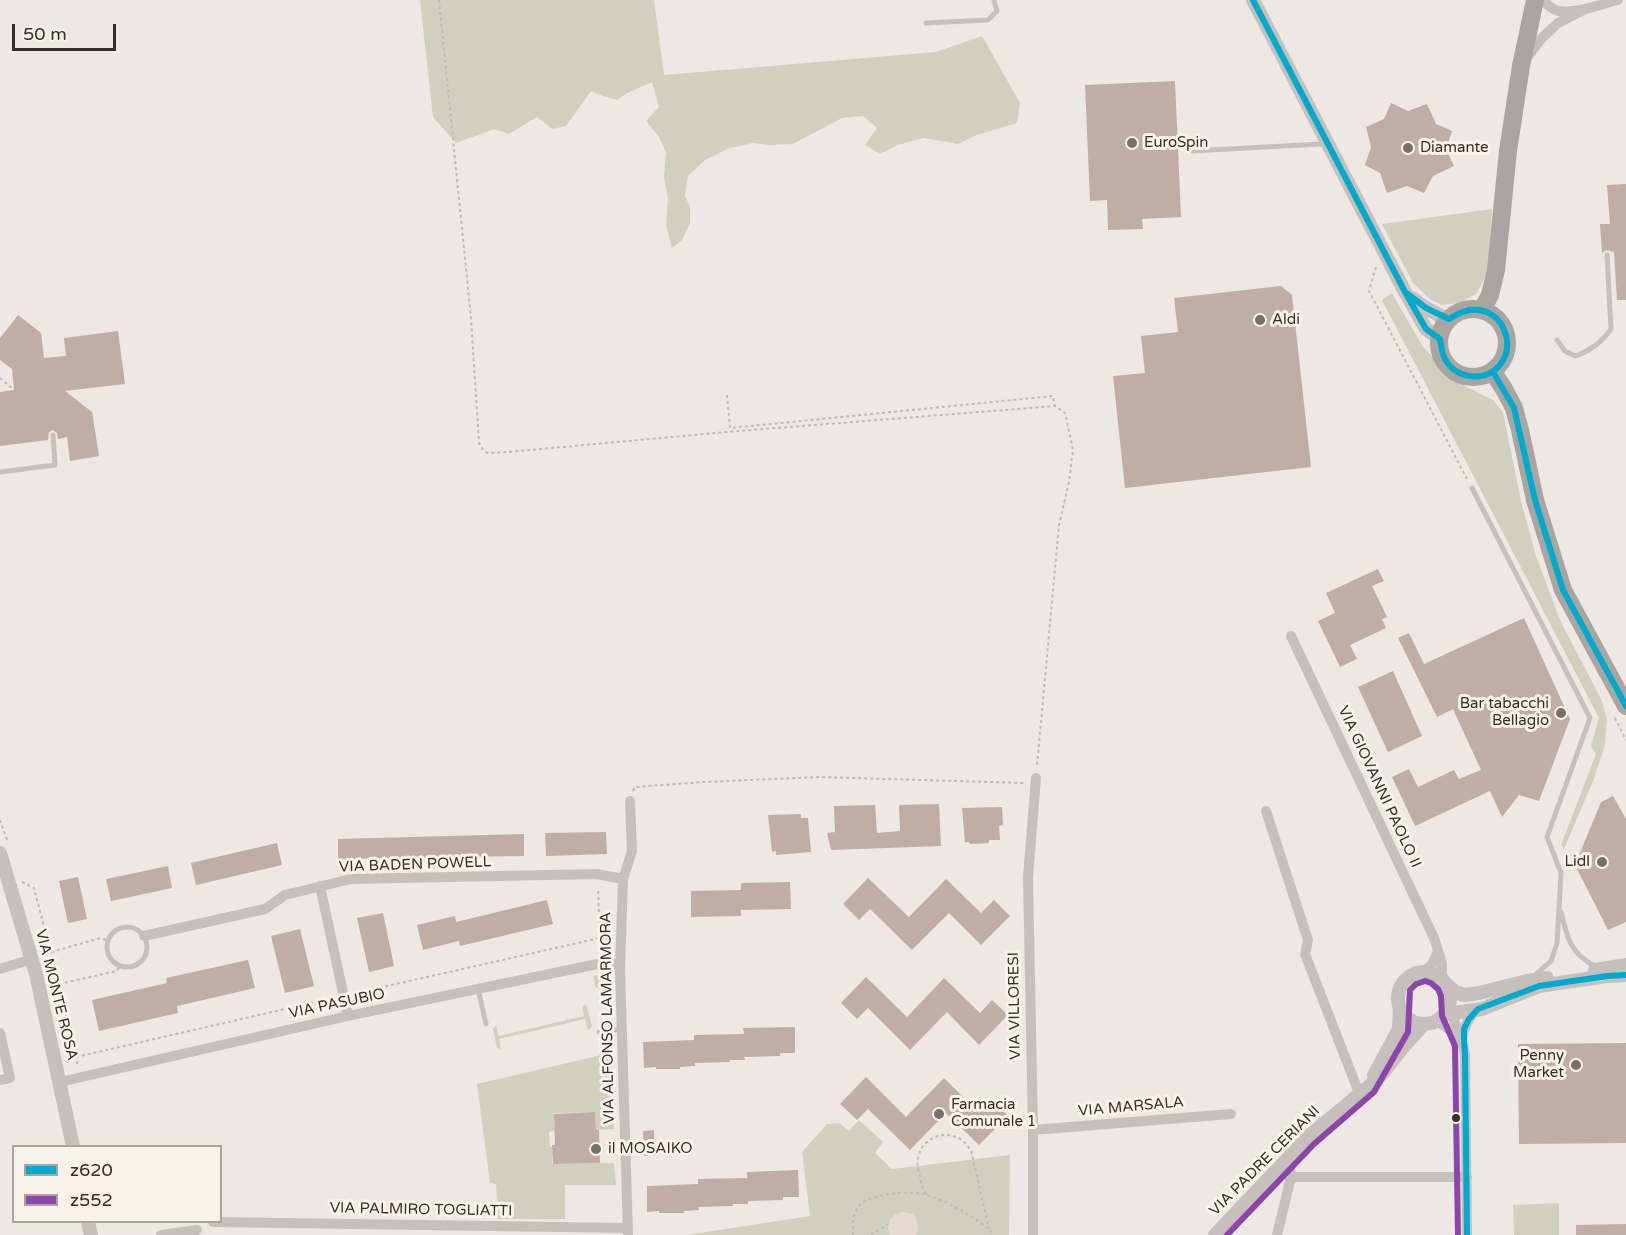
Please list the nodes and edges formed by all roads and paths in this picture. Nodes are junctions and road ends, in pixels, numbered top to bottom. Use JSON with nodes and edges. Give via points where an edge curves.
{"nodes":[{"id":1,"x":439,"y":0,"type":"edge"},
{"id":2,"x":994,"y":0,"type":"edge"},
{"id":3,"x":1253,"y":0,"type":"edge"},
{"id":4,"x":1535,"y":0,"type":"edge"},
{"id":5,"x":1543,"y":0,"type":"edge"},
{"id":6,"x":1615,"y":1,"type":"edge"},
{"id":7,"x":1626,"y":3,"type":"edge"},
{"id":8,"x":1585,"y":9,"type":"junction"},
{"id":9,"x":926,"y":23,"type":"dead end"},
{"id":10,"x":1521,"y":66,"type":"junction"},
{"id":11,"x":1327,"y":141,"type":"junction"},
{"id":12,"x":1192,"y":151,"type":"dead end"},
{"id":13,"x":1382,"y":246,"type":"junction"},
{"id":14,"x":1607,"y":255,"type":"dead end"},
{"id":15,"x":1405,"y":292,"type":"junction"},
{"id":16,"x":1482,"y":310,"type":"junction"},
{"id":17,"x":1449,"y":319,"type":"junction"},
{"id":18,"x":1440,"y":339,"type":"junction"},
{"id":19,"x":1557,"y":340,"type":"dead end"},
{"id":20,"x":1493,"y":372,"type":"junction"},
{"id":21,"x":0,"y":378,"type":"edge"},
{"id":22,"x":14,"y":390,"type":"dead end"},
{"id":23,"x":727,"y":395,"type":"dead end"},
{"id":24,"x":1055,"y":406,"type":"junction"},
{"id":25,"x":53,"y":435,"type":"dead end"},
{"id":26,"x":0,"y":472,"type":"edge"},
{"id":27,"x":1472,"y":488,"type":"joint"},
{"id":28,"x":1291,"y":636,"type":"dead end"},
{"id":29,"x":1626,"y":706,"type":"edge"},
{"id":30,"x":1036,"y":781,"type":"junction"},
{"id":31,"x":630,"y":801,"type":"joint"},
{"id":32,"x":1266,"y":811,"type":"dead end"},
{"id":33,"x":0,"y":853,"type":"edge"},
{"id":34,"x":3,"y":873,"type":"edge"},
{"id":35,"x":597,"y":874,"type":"junction"},
{"id":36,"x":623,"y":879,"type":"junction"},
{"id":37,"x":21,"y":881,"type":"dead end"},
{"id":38,"x":320,"y":886,"type":"junction"},
{"id":39,"x":1559,"y":904,"type":"junction"},
{"id":40,"x":144,"y":936,"type":"junction"},
{"id":41,"x":108,"y":941,"type":"junction"},
{"id":42,"x":1438,"y":951,"type":"junction"},
{"id":43,"x":51,"y":952,"type":"junction"},
{"id":44,"x":32,"y":960,"type":"junction"},
{"id":45,"x":120,"y":965,"type":"junction"},
{"id":46,"x":1626,"y":965,"type":"edge"},
{"id":47,"x":1603,"y":968,"type":"junction"},
{"id":48,"x":0,"y":969,"type":"edge"},
{"id":49,"x":620,"y":969,"type":"junction"},
{"id":50,"x":1424,"y":972,"type":"junction"},
{"id":51,"x":1626,"y":975,"type":"edge"},
{"id":52,"x":1527,"y":981,"type":"junction"},
{"id":53,"x":1444,"y":982,"type":"junction"},
{"id":54,"x":59,"y":984,"type":"junction"},
{"id":55,"x":478,"y":989,"type":"junction"},
{"id":56,"x":344,"y":996,"type":"junction"},
{"id":57,"x":1400,"y":1008,"type":"junction"},
{"id":58,"x":1478,"y":1009,"type":"junction"},
{"id":59,"x":348,"y":1016,"type":"junction"},
{"id":60,"x":1441,"y":1016,"type":"junction"},
{"id":61,"x":486,"y":1024,"type":"dead end"},
{"id":62,"x":622,"y":1029,"type":"junction"},
{"id":63,"x":599,"y":1032,"type":"dead end"},
{"id":64,"x":0,"y":1033,"type":"edge"},
{"id":65,"x":1463,"y":1042,"type":"junction"},
{"id":66,"x":76,"y":1057,"type":"junction"},
{"id":67,"x":80,"y":1079,"type":"junction"},
{"id":68,"x":0,"y":1080,"type":"edge"},
{"id":69,"x":60,"y":1082,"type":"junction"},
{"id":70,"x":1363,"y":1090,"type":"junction"},
{"id":71,"x":1231,"y":1114,"type":"dead end"},
{"id":72,"x":1033,"y":1130,"type":"junction"},
{"id":73,"x":73,"y":1145,"type":"edge"},
{"id":74,"x":1286,"y":1160,"type":"junction"},
{"id":75,"x":1291,"y":1177,"type":"junction"},
{"id":76,"x":1467,"y":1177,"type":"junction"},
{"id":77,"x":926,"y":1194,"type":"junction"},
{"id":78,"x":855,"y":1203,"type":"dead end"},
{"id":79,"x":858,"y":1208,"type":"junction"},
{"id":80,"x":222,"y":1221,"type":"edge"},
{"id":81,"x":888,"y":1224,"type":"dead end"},
{"id":82,"x":197,"y":1229,"type":"edge"},
{"id":83,"x":989,"y":1229,"type":"junction"},
{"id":84,"x":628,"y":1231,"type":"edge"},
{"id":85,"x":161,"y":1235,"type":"edge"},
{"id":86,"x":853,"y":1235,"type":"edge"},
{"id":87,"x":871,"y":1235,"type":"edge"},
{"id":88,"x":994,"y":1235,"type":"edge"},
{"id":89,"x":1033,"y":1235,"type":"edge"},
{"id":90,"x":1215,"y":1235,"type":"edge"},
{"id":91,"x":1277,"y":1235,"type":"edge"},
{"id":92,"x":1467,"y":1235,"type":"edge"}],
"edges":[{"from":1,"to":24,"type":"path","via":[[471,318],[479,443],[484,451]]},
{"from":2,"to":9,"type":"lane","via":[[997,11],[988,20]]},
{"from":3,"to":11,"type":"street"},
{"from":4,"to":10,"type":"main road"},
{"from":5,"to":8,"type":"street","via":[[1560,12]]},
{"from":6,"to":7,"type":"lane"},
{"from":6,"to":8,"type":"street"},
{"from":8,"to":10,"type":"street","via":[[1558,23]]},
{"from":10,"to":16,"type":"main road","via":[[1496,270]]},
{"from":11,"to":12,"type":"lane"},
{"from":11,"to":13,"type":"street"},
{"from":13,"to":15,"type":"street"},
{"from":13,"to":27,"type":"path","via":[[1369,291]]},
{"from":14,"to":19,"type":"lane","via":[[1611,329],[1588,351],[1575,356]]},
{"from":15,"to":17,"type":"street","via":[[1423,307]]},
{"from":15,"to":18,"type":"street","via":[[1426,329]]},
{"from":16,"to":17,"type":"main road","via":[[1464,310]]},
{"from":16,"to":20,"type":"main road","via":[[1500,322],[1506,332],[1506,354]]},
{"from":17,"to":18,"type":"main road"},
{"from":18,"to":20,"type":"main road","via":[[1440,351],[1451,369],[1472,378]]},
{"from":20,"to":29,"type":"main road","via":[[1514,408],[1535,500],[1563,590]]},
{"from":21,"to":22,"type":"path"},
{"from":23,"to":24,"type":"path","via":[[730,428],[1053,396]]},
{"from":24,"to":30,"type":"path","via":[[1065,413],[1073,450],[1059,525]]},
{"from":25,"to":26,"type":"lane","via":[[55,465]]},
{"from":27,"to":39,"type":"lane","via":[[1590,718],[1547,837],[1561,873]]},
{"from":28,"to":42,"type":"street","name":"VIA GIOVANNI PAOLO II"},
{"from":30,"to":31,"type":"path","via":[[820,777],[703,782],[635,788]]},
{"from":30,"to":72,"type":"street","name":"VIA VILLORESI","via":[[1028,877]]},
{"from":31,"to":36,"type":"street","name":"VIA ALFONSO LAMARMORA","via":[[632,851]]},
{"from":32,"to":70,"type":"street","via":[[1308,940],[1305,954]]},
{"from":33,"to":34,"type":"street","name":"VIA MONTE ROSA"},
{"from":34,"to":44,"type":"street","name":"VIA MONTE ROSA"},
{"from":35,"to":36,"type":"street","name":"VIA BADEN POWELL"},
{"from":35,"to":38,"type":"street","name":"VIA BADEN POWELL","via":[[351,879]]},
{"from":35,"to":56,"type":"path","via":[[600,938]]},
{"from":36,"to":49,"type":"street","name":"VIA ALFONSO LAMARMORA"},
{"from":37,"to":43,"type":"path","via":[[34,888]]},
{"from":38,"to":40,"type":"street","name":"VIA BADEN POWELL","via":[[285,895],[265,909]]},
{"from":38,"to":56,"type":"street"},
{"from":39,"to":47,"type":"lane","via":[[1568,941],[1580,958]]},
{"from":39,"to":52,"type":"lane","via":[[1557,943],[1551,961]]},
{"from":40,"to":41,"type":"lane","via":[[134,928],[123,927]]},
{"from":40,"to":45,"type":"lane","via":[[146,952],[140,962],[128,967]]},
{"from":41,"to":43,"type":"path","via":[[101,938]]},
{"from":41,"to":45,"type":"lane","via":[[110,956]]},
{"from":42,"to":50,"type":"street"},
{"from":42,"to":53,"type":"street","name":"VIA GIOVANNI PAOLO II"},
{"from":43,"to":54,"type":"path"},
{"from":44,"to":48,"type":"street"},
{"from":44,"to":69,"type":"street","name":"VIA MONTE ROSA"},
{"from":45,"to":54,"type":"path","via":[[117,971]]},
{"from":46,"to":47,"type":"street"},
{"from":47,"to":52,"type":"street"},
{"from":49,"to":55,"type":"street","name":"VIA PASUBIO","via":[[608,962]]},
{"from":49,"to":62,"type":"street","name":"VIA ALFONSO LAMARMORA"},
{"from":50,"to":53,"type":"street"},
{"from":50,"to":57,"type":"street","via":[[1411,976],[1402,985]]},
{"from":51,"to":58,"type":"street","via":[[1539,986]]},
{"from":52,"to":53,"type":"street","via":[[1464,995]]},
{"from":53,"to":60,"type":"street","via":[[1450,994]]},
{"from":54,"to":66,"type":"path"},
{"from":55,"to":59,"type":"street","name":"VIA PASUBIO"},
{"from":55,"to":61,"type":"lane"},
{"from":56,"to":59,"type":"street"},
{"from":56,"to":66,"type":"path"},
{"from":57,"to":60,"type":"street","via":[[1410,1020]]},
{"from":57,"to":70,"type":"street","name":"VIA PADRE CERIANI","via":[[1398,1029]]},
{"from":58,"to":60,"type":"street"},
{"from":58,"to":65,"type":"street","via":[[1467,1023]]},
{"from":59,"to":67,"type":"street","name":"VIA PASUBIO"},
{"from":60,"to":65,"type":"street"},
{"from":60,"to":70,"type":"street","name":"VIA PADRE CERIANI","via":[[1404,1046],[1384,1072]]},
{"from":62,"to":63,"type":"lane"},
{"from":62,"to":84,"type":"street","name":"VIA ALFONSO LAMARMORA"},
{"from":64,"to":68,"type":"street","via":[[10,1078]]},
{"from":65,"to":76,"type":"street"},
{"from":66,"to":67,"type":"path"},
{"from":67,"to":69,"type":"street","name":"VIA PASUBIO"},
{"from":69,"to":73,"type":"street","name":"VIA MONTE ROSA"},
{"from":70,"to":74,"type":"street","name":"VIA PADRE CERIANI"},
{"from":71,"to":72,"type":"street","name":"VIA MARSALA"},
{"from":72,"to":89,"type":"street","name":"VIA VILLORESI"},
{"from":74,"to":75,"type":"street"},
{"from":74,"to":90,"type":"street","name":"VIA PADRE CERIANI"},
{"from":75,"to":76,"type":"street"},
{"from":75,"to":91,"type":"street"},
{"from":76,"to":92,"type":"street"},
{"from":77,"to":79,"type":"path","via":[[901,1192],[874,1197]]},
{"from":77,"to":83,"type":"path"},
{"from":77,"to":83,"type":"path","via":[[917,1159],[921,1149],[933,1137],[942,1135],[964,1141],[971,1150]]},
{"from":78,"to":79,"type":"path"},
{"from":79,"to":86,"type":"path","via":[[853,1216]]},
{"from":80,"to":84,"type":"street","name":"VIA PALMIRO TOGLIATTI"},
{"from":81,"to":87,"type":"path"},
{"from":82,"to":85,"type":"street"},
{"from":83,"to":88,"type":"path"}]}
